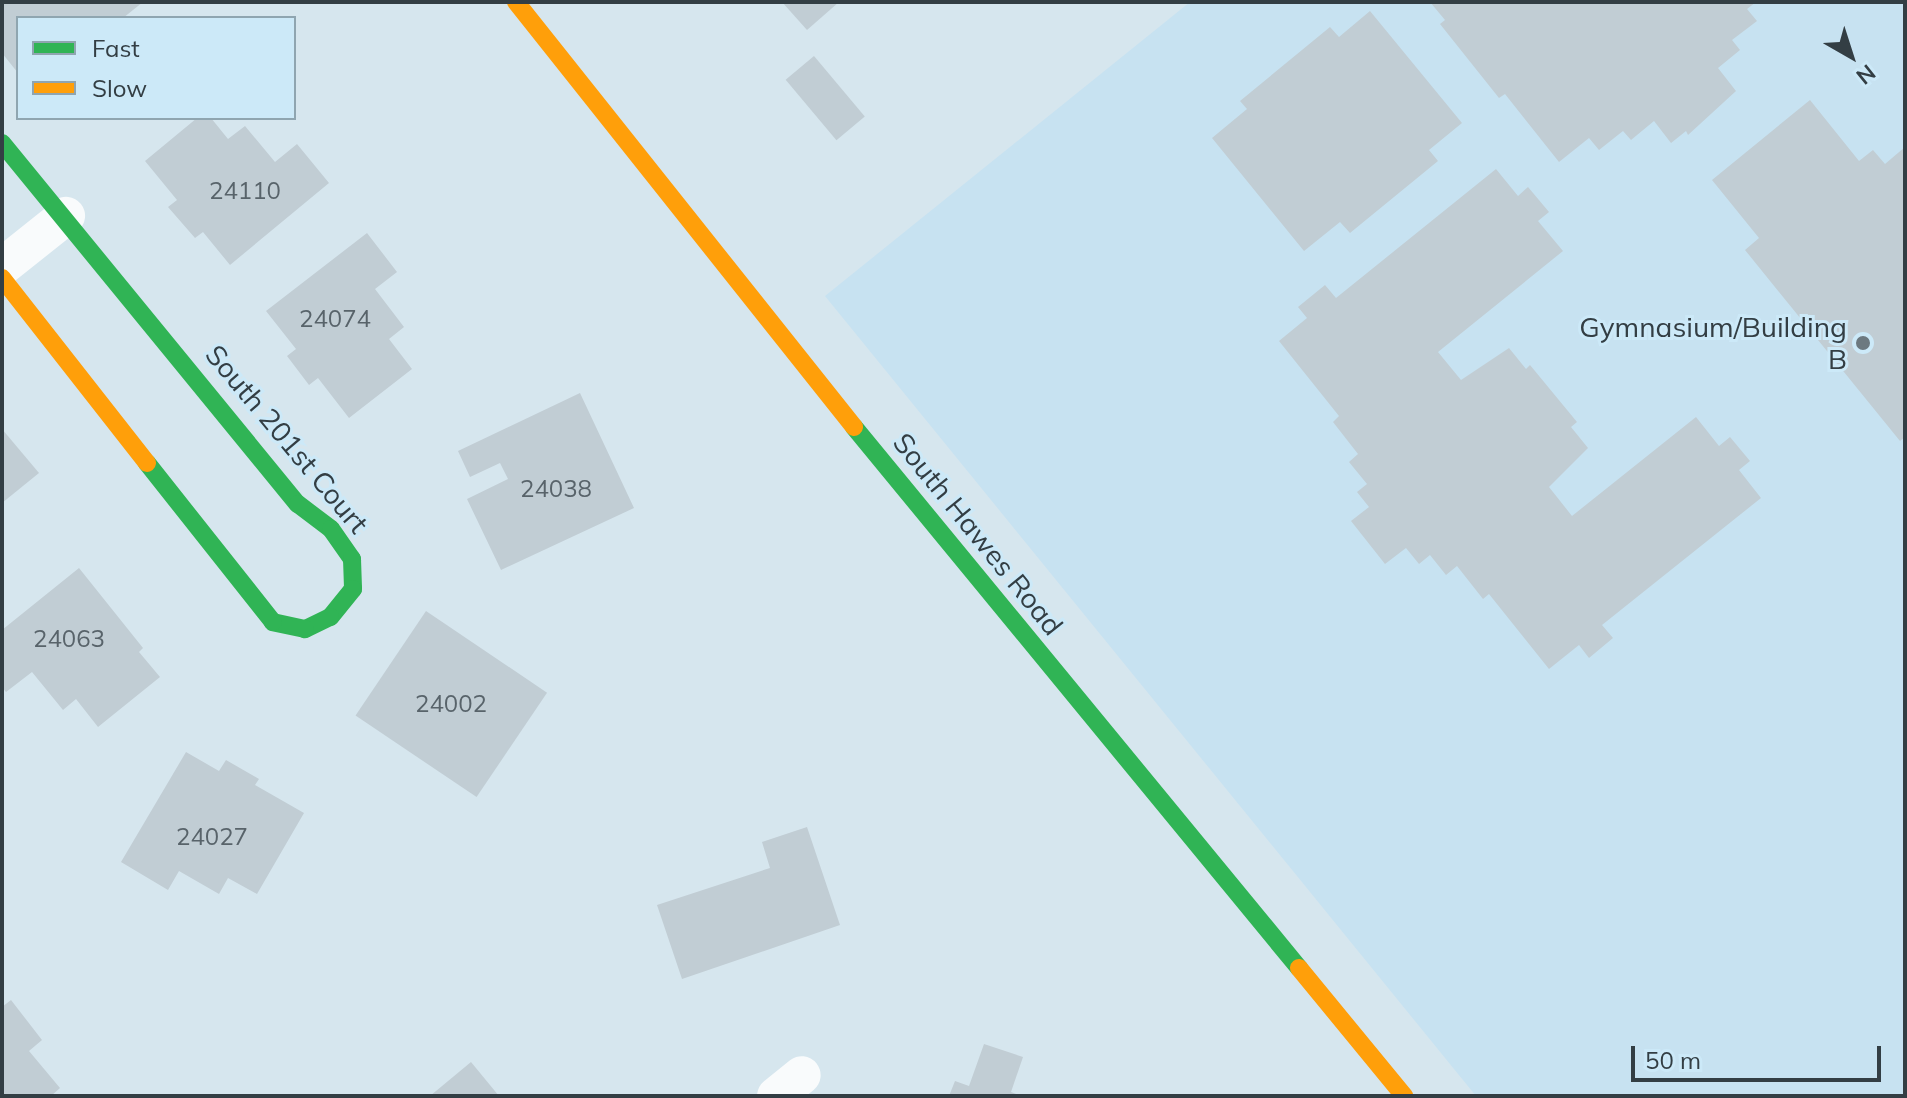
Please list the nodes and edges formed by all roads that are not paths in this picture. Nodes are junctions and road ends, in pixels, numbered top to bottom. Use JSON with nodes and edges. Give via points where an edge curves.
{"nodes":[{"id":1,"x":521,"y":4,"type":"edge"},
{"id":2,"x":5,"y":151,"type":"edge"},
{"id":3,"x":66,"y":216,"type":"junction"},
{"id":4,"x":2,"y":267,"type":"edge"},
{"id":5,"x":2,"y":278,"type":"edge"},
{"id":6,"x":1404,"y":1096,"type":"edge"}],
"edges":[{"from":1,"to":6,"type":"main road","name":"South Hawes Road","via":[[858,432]]},
{"from":2,"to":3,"type":"main road","name":"South 201st Court"},
{"from":3,"to":4,"type":"street"},
{"from":3,"to":5,"type":"main road","name":"South 201st Court","via":[[298,504],[331,529],[352,559],[353,589],[330,617],[305,629],[273,622]]}]}
